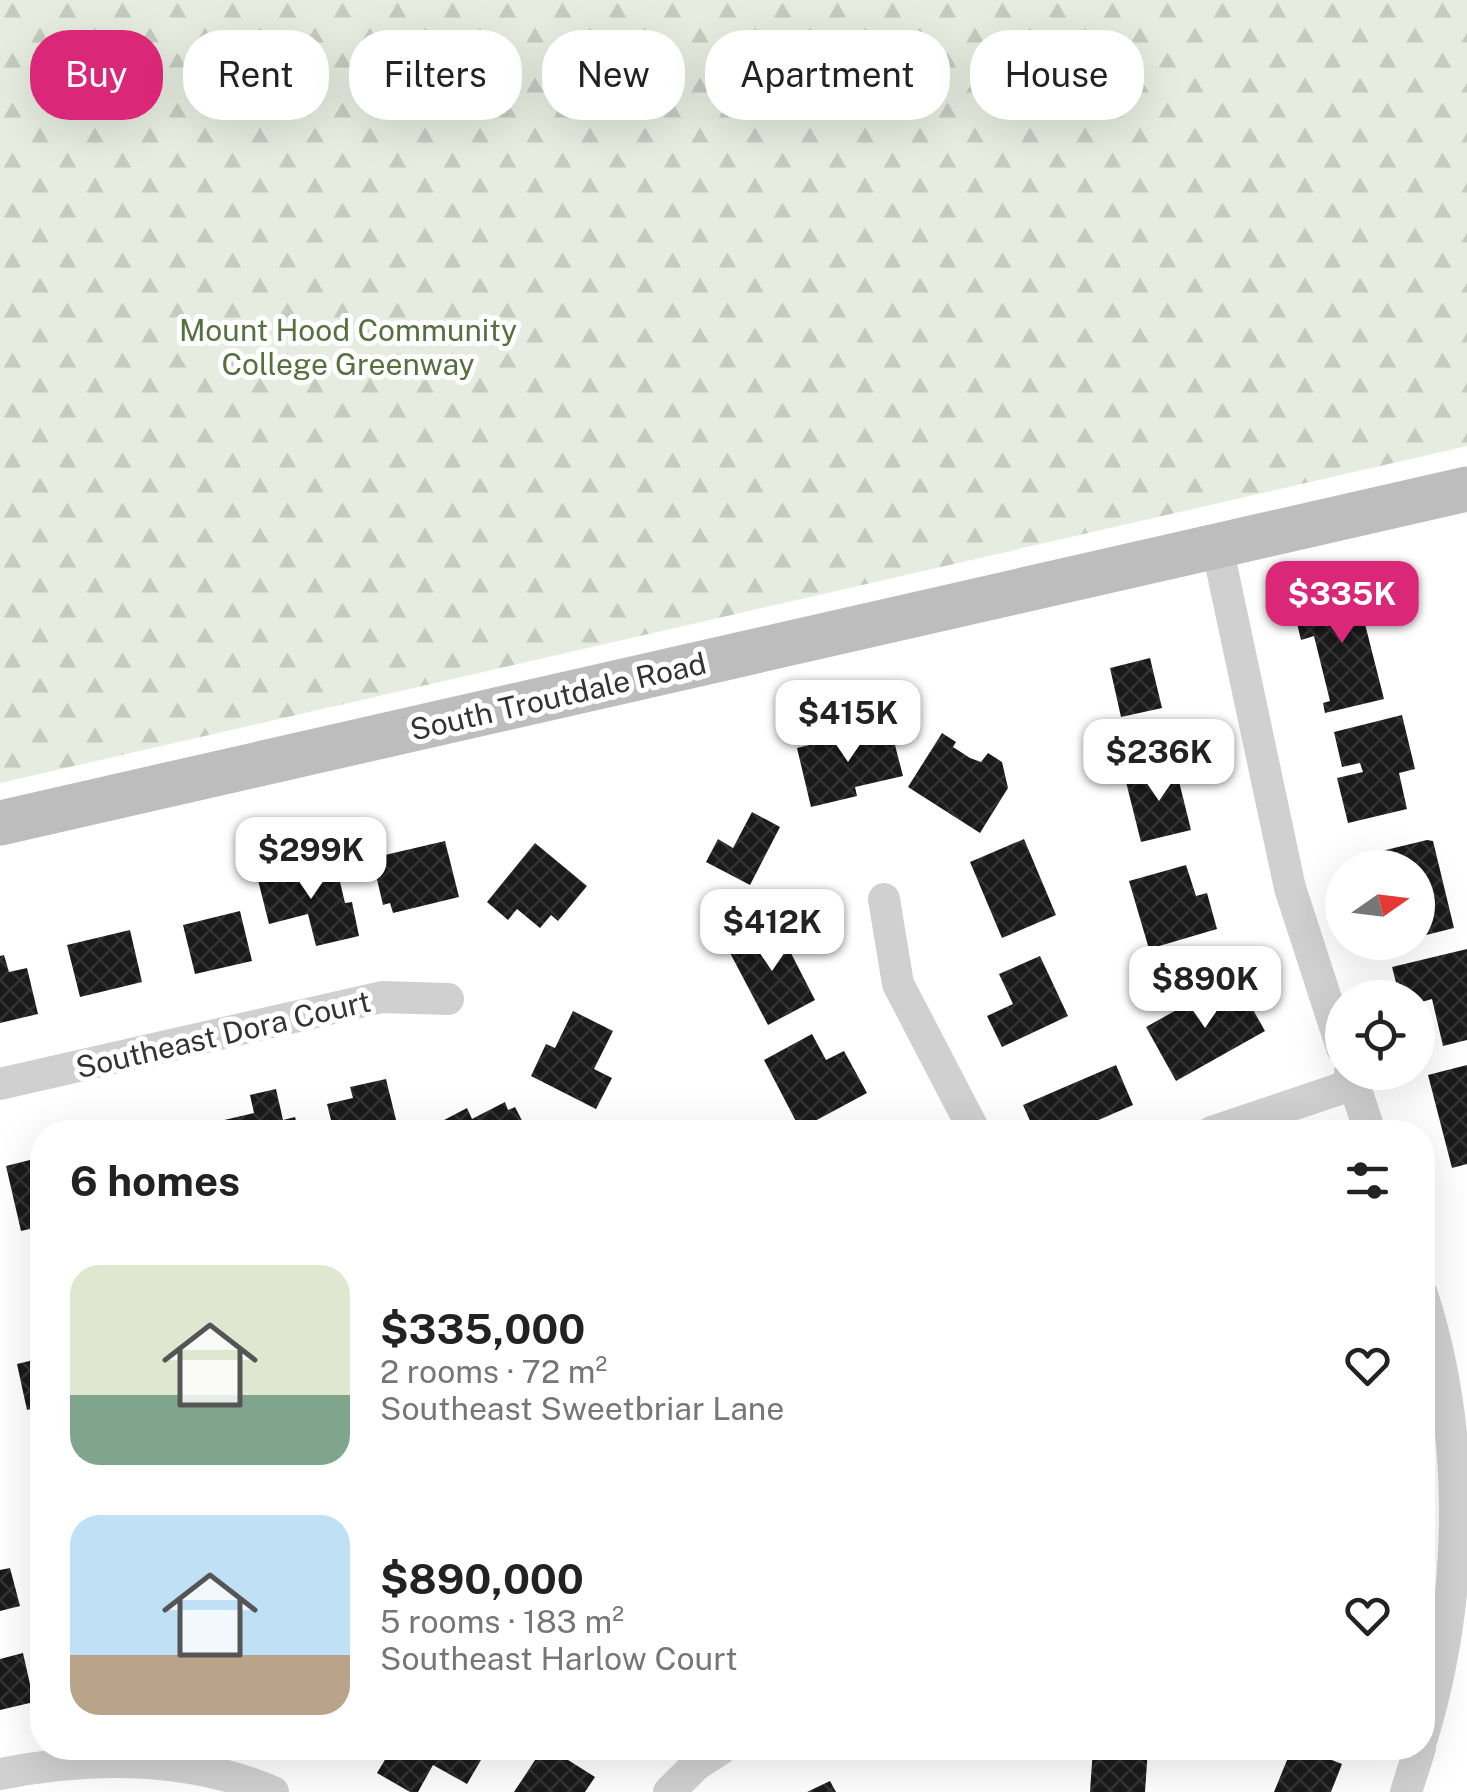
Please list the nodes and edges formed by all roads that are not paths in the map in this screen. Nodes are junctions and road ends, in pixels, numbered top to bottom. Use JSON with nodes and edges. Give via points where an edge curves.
{"nodes":[{"id":1,"x":1467,"y":489,"type":"edge"},
{"id":2,"x":1217,"y":546,"type":"junction"},
{"id":3,"x":0,"y":823,"type":"edge"},
{"id":4,"x":884,"y":900,"type":"dead end"},
{"id":5,"x":1325,"y":996,"type":"edge"},
{"id":6,"x":448,"y":999,"type":"dead end"},
{"id":7,"x":0,"y":1084,"type":"edge"},
{"id":8,"x":1325,"y":1088,"type":"edge"},
{"id":9,"x":1356,"y":1090,"type":"edge"},
{"id":10,"x":969,"y":1120,"type":"edge"},
{"id":11,"x":1243,"y":1120,"type":"edge"},
{"id":12,"x":1366,"y":1120,"type":"edge"},
{"id":13,"x":1435,"y":1345,"type":"edge"},
{"id":14,"x":1435,"y":1684,"type":"edge"},
{"id":15,"x":90,"y":1760,"type":"edge"},
{"id":16,"x":157,"y":1760,"type":"edge"},
{"id":17,"x":704,"y":1760,"type":"edge"},
{"id":18,"x":1416,"y":1760,"type":"edge"},
{"id":19,"x":0,"y":1774,"type":"edge"},
{"id":20,"x":273,"y":1792,"type":"edge"},
{"id":21,"x":669,"y":1792,"type":"edge"},
{"id":22,"x":1406,"y":1792,"type":"edge"}],
"edges":[{"from":1,"to":2,"type":"main road","name":"South Troutdale Road"},
{"from":2,"to":3,"type":"main road","name":"South Troutdale Road"},
{"from":2,"to":5,"type":"street","via":[[1290,888]]},
{"from":4,"to":10,"type":"street","via":[[898,984]]},
{"from":6,"to":7,"type":"street","name":"Southeast Dora Court","via":[[382,997]]},
{"from":8,"to":11,"type":"street"},
{"from":9,"to":12,"type":"street"},
{"from":13,"to":14,"type":"street","via":[[1446,1389],[1456,1513]]},
{"from":15,"to":19,"type":"street"},
{"from":16,"to":20,"type":"street","via":[[241,1778]]},
{"from":17,"to":21,"type":"street"},
{"from":18,"to":22,"type":"street"}]}
